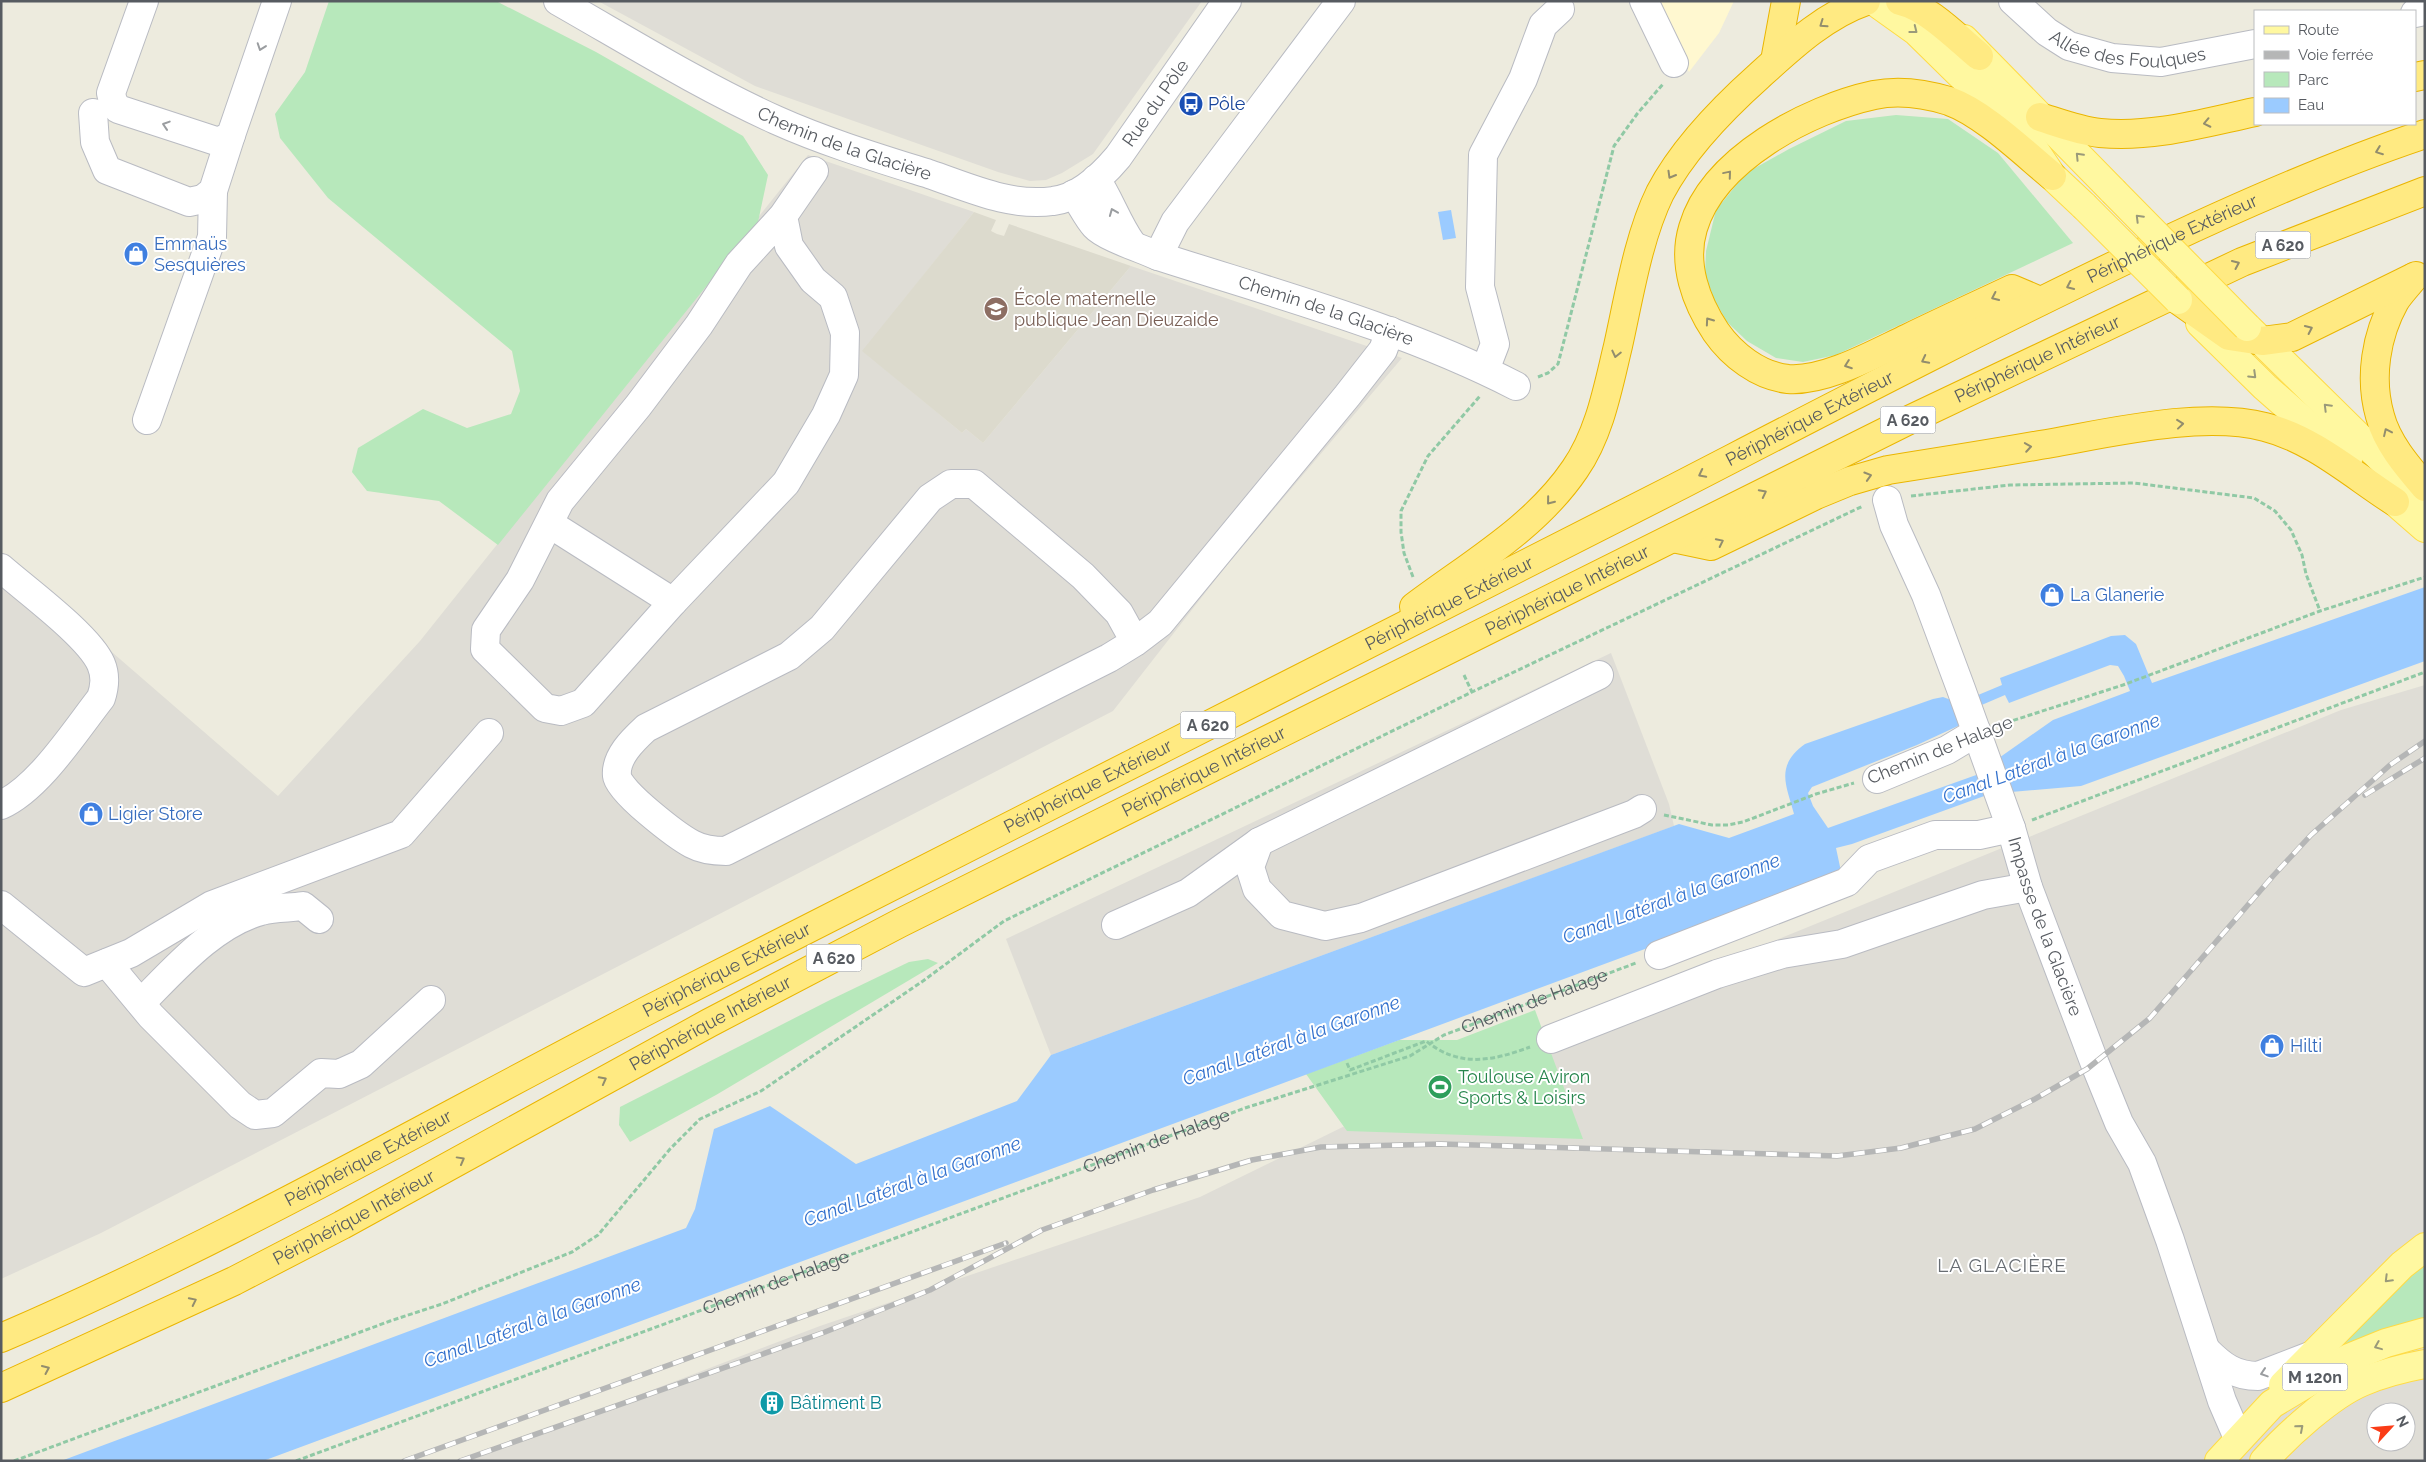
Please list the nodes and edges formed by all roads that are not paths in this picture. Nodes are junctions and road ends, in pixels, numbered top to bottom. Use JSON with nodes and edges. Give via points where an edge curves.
{"nodes":[{"id":1,"x":144,"y":1,"type":"edge"},
{"id":2,"x":277,"y":1,"type":"edge"},
{"id":3,"x":558,"y":1,"type":"edge"},
{"id":4,"x":1227,"y":1,"type":"edge"},
{"id":5,"x":1340,"y":1,"type":"edge"},
{"id":6,"x":1644,"y":1,"type":"edge"},
{"id":7,"x":1786,"y":1,"type":"edge"},
{"id":8,"x":1866,"y":1,"type":"edge"},
{"id":9,"x":1874,"y":1,"type":"edge"},
{"id":10,"x":1900,"y":1,"type":"edge"},
{"id":11,"x":1930,"y":1,"type":"edge"},
{"id":12,"x":2013,"y":1,"type":"edge"},
{"id":13,"x":1560,"y":9,"type":"dead end"},
{"id":14,"x":2254,"y":44,"type":"edge"},
{"id":15,"x":1979,"y":56,"type":"junction"},
{"id":16,"x":1775,"y":61,"type":"junction"},
{"id":17,"x":1674,"y":63,"type":"road end"},
{"id":18,"x":2254,"y":112,"type":"edge"},
{"id":19,"x":93,"y":113,"type":"dead end"},
{"id":20,"x":2040,"y":117,"type":"junction"},
{"id":21,"x":231,"y":134,"type":"junction"},
{"id":22,"x":2425,"y":134,"type":"edge"},
{"id":23,"x":814,"y":171,"type":"dead end"},
{"id":24,"x":2052,"y":176,"type":"junction"},
{"id":25,"x":1096,"y":179,"type":"junction"},
{"id":26,"x":213,"y":191,"type":"junction"},
{"id":27,"x":2425,"y":191,"type":"edge"},
{"id":28,"x":1074,"y":194,"type":"junction"},
{"id":29,"x":783,"y":216,"type":"junction"},
{"id":30,"x":1132,"y":244,"type":"junction"},
{"id":31,"x":1158,"y":256,"type":"junction"},
{"id":32,"x":2420,"y":272,"type":"edge"},
{"id":33,"x":2040,"y":300,"type":"junction"},
{"id":34,"x":2178,"y":300,"type":"joint"},
{"id":35,"x":1390,"y":331,"type":"junction"},
{"id":36,"x":2239,"y":336,"type":"junction"},
{"id":37,"x":1485,"y":370,"type":"junction"},
{"id":38,"x":1516,"y":386,"type":"road end"},
{"id":39,"x":147,"y":420,"type":"dead end"},
{"id":40,"x":2425,"y":486,"type":"edge"},
{"id":41,"x":1887,"y":500,"type":"road end"},
{"id":42,"x":2395,"y":502,"type":"junction"},
{"id":43,"x":2425,"y":502,"type":"edge"},
{"id":44,"x":550,"y":524,"type":"junction"},
{"id":45,"x":2425,"y":528,"type":"edge"},
{"id":46,"x":1673,"y":538,"type":"junction"},
{"id":47,"x":1,"y":568,"type":"edge"},
{"id":48,"x":672,"y":602,"type":"junction"},
{"id":49,"x":1135,"y":642,"type":"junction"},
{"id":50,"x":1352,"y":653,"type":"junction"},
{"id":51,"x":1599,"y":675,"type":"dead end"},
{"id":52,"x":1977,"y":732,"type":"junction"},
{"id":53,"x":489,"y":733,"type":"dead end"},
{"id":54,"x":1877,"y":779,"type":"road end"},
{"id":55,"x":1,"y":805,"type":"edge"},
{"id":56,"x":1642,"y":809,"type":"road end"},
{"id":57,"x":2011,"y":828,"type":"junction"},
{"id":58,"x":1259,"y":842,"type":"junction"},
{"id":59,"x":2028,"y":886,"type":"junction"},
{"id":60,"x":1,"y":905,"type":"edge"},
{"id":61,"x":319,"y":919,"type":"dead end"},
{"id":62,"x":1116,"y":925,"type":"dead end"},
{"id":63,"x":1659,"y":954,"type":"road end"},
{"id":64,"x":119,"y":958,"type":"junction"},
{"id":65,"x":431,"y":1000,"type":"dead end"},
{"id":66,"x":140,"y":1003,"type":"junction"},
{"id":67,"x":1551,"y":1039,"type":"road end"},
{"id":68,"x":2425,"y":1247,"type":"edge"},
{"id":69,"x":2425,"y":1332,"type":"edge"},
{"id":70,"x":1,"y":1338,"type":"edge"},
{"id":71,"x":2207,"y":1351,"type":"junction"},
{"id":72,"x":2310,"y":1356,"type":"junction"},
{"id":73,"x":2425,"y":1364,"type":"edge"},
{"id":74,"x":1,"y":1388,"type":"edge"},
{"id":75,"x":2272,"y":1404,"type":"junction"},
{"id":76,"x":2238,"y":1438,"type":"junction"},
{"id":77,"x":2219,"y":1461,"type":"edge"},
{"id":78,"x":2264,"y":1461,"type":"edge"}],
"edges":[{"from":21,"to":1,"type":"street","one_way":true,"via":[[219,142],[118,109],[113,102],[111,93]]},
{"from":2,"to":21,"type":"street","one_way":true},
{"from":3,"to":28,"type":"street","name":"Chemin de la Glacière","via":[[687,74],[769,116],[829,140],[1005,199],[1030,203],[1056,201]]},
{"from":4,"to":25,"type":"street","name":"Rue du Pôle","via":[[1118,157]]},
{"from":5,"to":31,"type":"street","via":[[1175,222]]},
{"from":6,"to":17,"type":"street"},
{"from":7,"to":16,"type":"highway"},
{"from":8,"to":16,"type":"highway","one_way":true,"via":[[1820,26]]},
{"from":9,"to":24,"type":"main road","one_way":true,"via":[[1916,31],[2030,143]]},
{"from":10,"to":15,"type":"highway","via":[[1909,3],[1941,24]]},
{"from":11,"to":15,"type":"main road"},
{"from":12,"to":14,"type":"street","name":"Allée des Foulques","via":[[2047,32],[2069,46],[2112,58],[2161,62]]},
{"from":13,"to":37,"type":"street","via":[[1543,25],[1523,79],[1483,155],[1480,287],[1495,344]]},
{"from":15,"to":20,"type":"main road"},
{"from":16,"to":50,"type":"highway","one_way":true,"via":[[1710,125],[1676,167],[1660,194],[1647,224],[1606,398],[1576,468],[1542,511],[1523,527]]},
{"from":18,"to":20,"type":"highway","one_way":true,"via":[[2168,131],[2131,134],[2098,133]]},
{"from":19,"to":26,"type":"street","via":[[95,142],[107,170],[188,202],[203,199]]},
{"from":36,"to":20,"type":"main road","one_way":true,"bridge":true,"via":[[2113,191]]},
{"from":21,"to":26,"type":"street"},
{"from":22,"to":33,"type":"highway","name":"Périphérique Extérieur","number":"A 620","one_way":true,"via":[[2224,213]]},
{"from":23,"to":29,"type":"street"},
{"from":33,"to":24,"type":"highway","one_way":true,"via":[[2012,289],[1854,363],[1817,376],[1789,379],[1756,368],[1722,340],[1703,312],[1693,284],[1689,256],[1692,229],[1703,204],[1733,167],[1758,146],[1793,126],[1834,106],[1876,95],[1900,93],[1950,101],[1973,112]]},
{"from":24,"to":34,"type":"main road","bridge":true},
{"from":25,"to":28,"type":"street","name":"Rue du Pôle"},
{"from":30,"to":25,"type":"street","one_way":true,"via":[[1119,227]]},
{"from":26,"to":39,"type":"street","via":[[212,237]]},
{"from":46,"to":27,"type":"highway","name":"Périphérique Intérieur","number":"A 620","one_way":true,"via":[[1909,420],[2242,262]]},
{"from":28,"to":30,"type":"street","name":"Chemin de la Glacière","via":[[1096,227],[1108,236]]},
{"from":29,"to":44,"type":"street","via":[[738,264],[699,325],[560,501]]},
{"from":29,"to":48,"type":"street","via":[[789,246],[813,280],[833,297],[845,333],[844,375],[826,415],[786,483]]},
{"from":30,"to":31,"type":"street","name":"Chemin de la Glacière"},
{"from":31,"to":35,"type":"street","name":"Chemin de la Glacière"},
{"from":36,"to":32,"type":"highway","one_way":true,"via":[[2292,337]]},
{"from":40,"to":32,"type":"highway","one_way":true,"via":[[2391,441],[2380,417],[2374,387],[2383,327],[2396,300]]},
{"from":33,"to":50,"type":"highway","name":"Périphérique Extérieur","number":"A 620","one_way":true},
{"from":34,"to":36,"type":"highway"},
{"from":35,"to":37,"type":"street","name":"Chemin de la Glacière"},
{"from":35,"to":49,"type":"street","via":[[1383,350],[1347,396],[1160,623]]},
{"from":36,"to":42,"type":"main road","one_way":true,"via":[[2266,387]]},
{"from":43,"to":36,"type":"main road","one_way":true},
{"from":37,"to":38,"type":"street","name":"Chemin de la Glacière"},
{"from":41,"to":52,"type":"street","name":"Impasse de la Glacière","via":[[1894,525],[1926,595]]},
{"from":42,"to":45,"type":"main road"},
{"from":46,"to":42,"type":"highway","one_way":true,"via":[[1711,546],[1816,495],[1888,470],[2131,429],[2214,421],[2242,422],[2296,437]]},
{"from":44,"to":48,"type":"street"},
{"from":44,"to":48,"type":"street","via":[[520,580],[486,630],[485,649],[545,708],[561,711],[583,703]]},
{"from":74,"to":46,"type":"highway","name":"Périphérique Intérieur","number":"A 620","one_way":true,"via":[[234,1281],[900,923]]},
{"from":47,"to":55,"type":"street","via":[[91,647],[102,665],[106,685],[101,698],[33,782],[16,798]]},
{"from":49,"to":49,"type":"street","via":[[726,851],[710,851],[693,844],[626,794],[617,778],[617,764],[632,741],[646,728],[789,656],[822,628],[930,498],[950,484],[974,484],[1083,576],[1118,613]]},
{"from":50,"to":70,"type":"highway","name":"Périphérique Extérieur","number":"A 620","via":[[866,898],[191,1251]]},
{"from":51,"to":58,"type":"street"},
{"from":52,"to":54,"type":"street","name":"Chemin de Halage","via":[[1947,750]]},
{"from":52,"to":57,"type":"street","name":"Impasse de la Glacière"},
{"from":53,"to":64,"type":"street","via":[[400,834],[212,905]]},
{"from":56,"to":58,"type":"street","via":[[1360,918],[1325,926],[1282,915],[1257,889],[1250,867]]},
{"from":57,"to":59,"type":"street","name":"Impasse de la Glacière"},
{"from":57,"to":63,"type":"street","via":[[1978,835],[1935,835],[1869,859],[1847,882]]},
{"from":58,"to":62,"type":"street","via":[[1188,893]]},
{"from":59,"to":67,"type":"street","via":[[1983,895],[1842,944],[1782,954],[1717,974]]},
{"from":59,"to":71,"type":"street","name":"Impasse de la Glacière","via":[[2115,1115],[2142,1163]]},
{"from":60,"to":64,"type":"street","via":[[84,972]]},
{"from":61,"to":66,"type":"street","via":[[303,906],[261,910],[222,929],[196,948]]},
{"from":64,"to":66,"type":"street"},
{"from":65,"to":66,"type":"street","via":[[361,1064],[339,1074],[321,1073],[273,1113],[255,1115],[205,1071]]},
{"from":68,"to":72,"type":"main road","one_way":true,"via":[[2402,1265]]},
{"from":69,"to":75,"type":"main road","number":"M 120n","one_way":true,"via":[[2349,1358]]},
{"from":72,"to":71,"type":"street","name":"Impasse de la Glacière","one_way":true,"via":[[2258,1376],[2248,1376],[2223,1366]]},
{"from":71,"to":76,"type":"street","name":"Impasse de la Glacière","via":[[2222,1401]]},
{"from":72,"to":75,"type":"main road","via":[[2282,1386]]},
{"from":78,"to":73,"type":"main road","number":"M 120n","one_way":true,"via":[[2334,1399],[2361,1382],[2394,1370]]},
{"from":75,"to":76,"type":"main road","number":"M 120n"},
{"from":76,"to":77,"type":"main road","number":"M 120n"}]}
